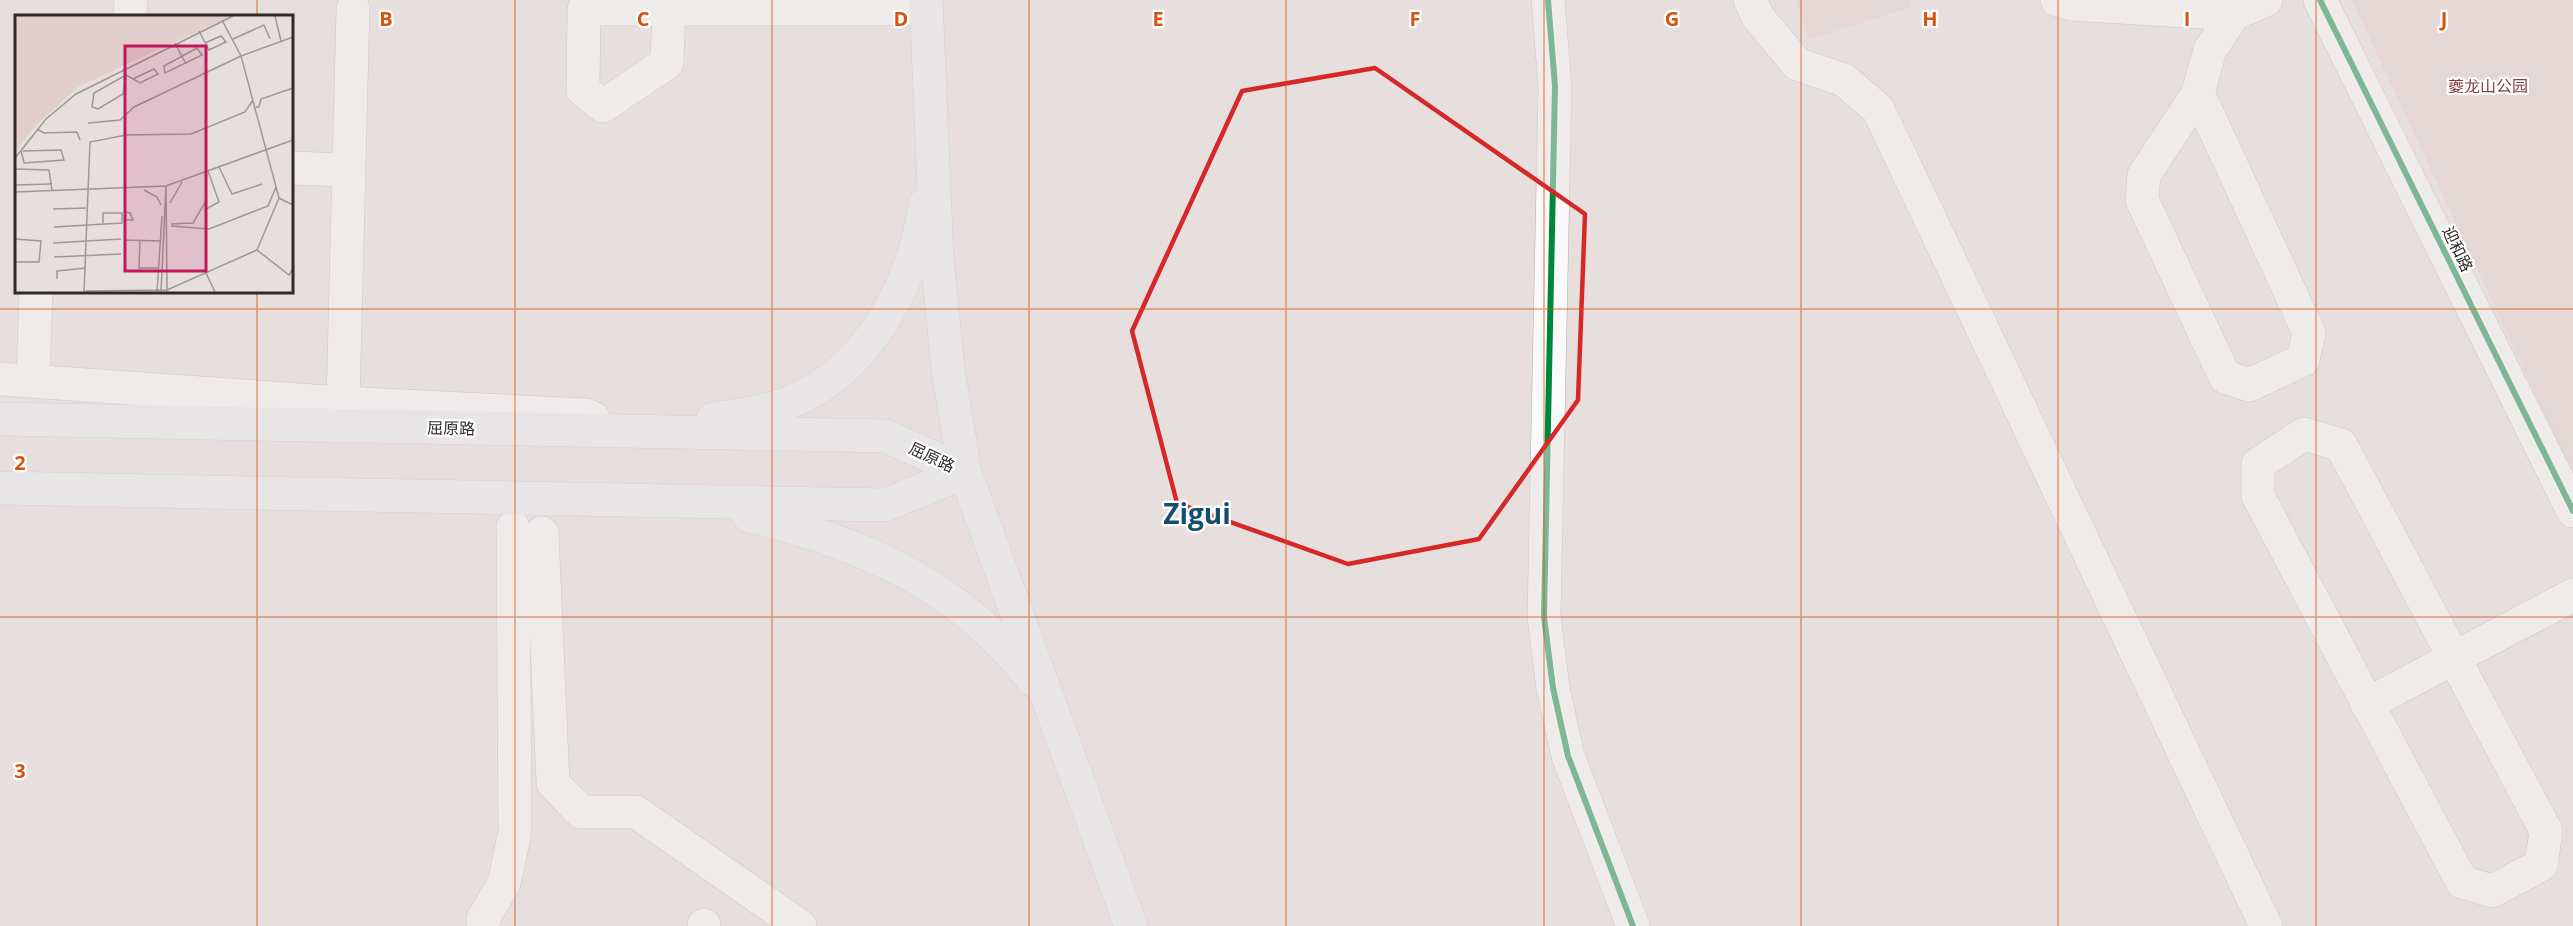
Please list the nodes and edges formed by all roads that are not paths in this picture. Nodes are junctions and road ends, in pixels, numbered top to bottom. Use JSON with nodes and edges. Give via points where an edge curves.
{"nodes":[{"id":1,"x":131,"y":0,"type":"edge"},
{"id":2,"x":1548,"y":0,"type":"edge"},
{"id":3,"x":1750,"y":0,"type":"edge"},
{"id":4,"x":2057,"y":0,"type":"edge"},
{"id":5,"x":2266,"y":0,"type":"edge"},
{"id":6,"x":2320,"y":0,"type":"edge"},
{"id":7,"x":926,"y":4,"type":"edge"},
{"id":8,"x":2231,"y":7,"type":"edge"},
{"id":9,"x":352,"y":8,"type":"dead end"},
{"id":10,"x":669,"y":9,"type":"dead end"},
{"id":11,"x":130,"y":15,"type":"edge"},
{"id":12,"x":2198,"y":93,"type":"junction"},
{"id":13,"x":931,"y":151,"type":"junction"},
{"id":14,"x":292,"y":168,"type":"edge"},
{"id":15,"x":348,"y":170,"type":"junction"},
{"id":16,"x":36,"y":292,"type":"edge"},
{"id":17,"x":0,"y":379,"type":"edge"},
{"id":18,"x":33,"y":380,"type":"junction"},
{"id":19,"x":343,"y":403,"type":"junction"},
{"id":20,"x":0,"y":419,"type":"edge"},
{"id":21,"x":622,"y":431,"type":"junction"},
{"id":22,"x":965,"y":472,"type":"junction"},
{"id":23,"x":0,"y":488,"type":"edge"},
{"id":24,"x":674,"y":502,"type":"junction"},
{"id":25,"x":2573,"y":511,"type":"edge"},
{"id":26,"x":2573,"y":595,"type":"edge"},
{"id":27,"x":2454,"y":657,"type":"junction"},
{"id":28,"x":1049,"y":701,"type":"junction"},
{"id":29,"x":2367,"y":704,"type":"junction"},
{"id":30,"x":483,"y":926,"type":"edge"},
{"id":31,"x":800,"y":926,"type":"edge"},
{"id":32,"x":1131,"y":926,"type":"edge"},
{"id":33,"x":1633,"y":926,"type":"edge"},
{"id":34,"x":2266,"y":926,"type":"edge"}],
"edges":[{"from":1,"to":11,"type":"street"},
{"from":2,"to":33,"type":"street","via":[[1555,86],[1544,617],[1553,688],[1568,756]]},
{"from":3,"to":34,"type":"street","via":[[1758,17],[1797,64],[1844,80],[1878,109]]},
{"from":4,"to":8,"type":"street","via":[[2071,4]]},
{"from":5,"to":8,"type":"street"},
{"from":6,"to":25,"type":"street","name":"迎和路"},
{"from":7,"to":10,"type":"street"},
{"from":7,"to":13,"type":"main road"},
{"from":8,"to":12,"type":"street","via":[[2210,50]]},
{"from":9,"to":15,"type":"street"},
{"from":12,"to":12,"type":"street","via":[[2144,175],[2142,200],[2225,377],[2249,385],[2303,360],[2309,333]]},
{"from":13,"to":21,"type":"main road","via":[[924,209],[908,267],[884,320],[849,365],[802,397],[744,414]]},
{"from":13,"to":22,"type":"main road","via":[[948,369]]},
{"from":14,"to":15,"type":"street"},
{"from":15,"to":19,"type":"street"},
{"from":16,"to":18,"type":"street"},
{"from":17,"to":18,"type":"street"},
{"from":18,"to":19,"type":"street"},
{"from":19,"to":21,"type":"street","via":[[586,415]]},
{"from":20,"to":21,"type":"main road","name":"屈原路"},
{"from":21,"to":22,"type":"main road","name":"屈原路","via":[[886,436]]},
{"from":22,"to":24,"type":"main road","name":"屈原路","via":[[885,505]]},
{"from":22,"to":28,"type":"main road"},
{"from":23,"to":24,"type":"main road","name":"屈原路"},
{"from":24,"to":28,"type":"main road","via":[[783,524],[885,560],[977,619],[1016,658]]},
{"from":26,"to":27,"type":"street"},
{"from":27,"to":29,"type":"street"},
{"from":27,"to":29,"type":"street","via":[[2546,831],[2541,865],[2492,891],[2462,882]]},
{"from":27,"to":29,"type":"street","via":[[2341,445],[2304,434],[2258,464],[2258,495]]},
{"from":28,"to":32,"type":"main road"},
{"from":30,"to":31,"type":"street","via":[[483,919],[504,883],[515,832],[527,530],[554,783],[581,812],[636,812]]}]}
